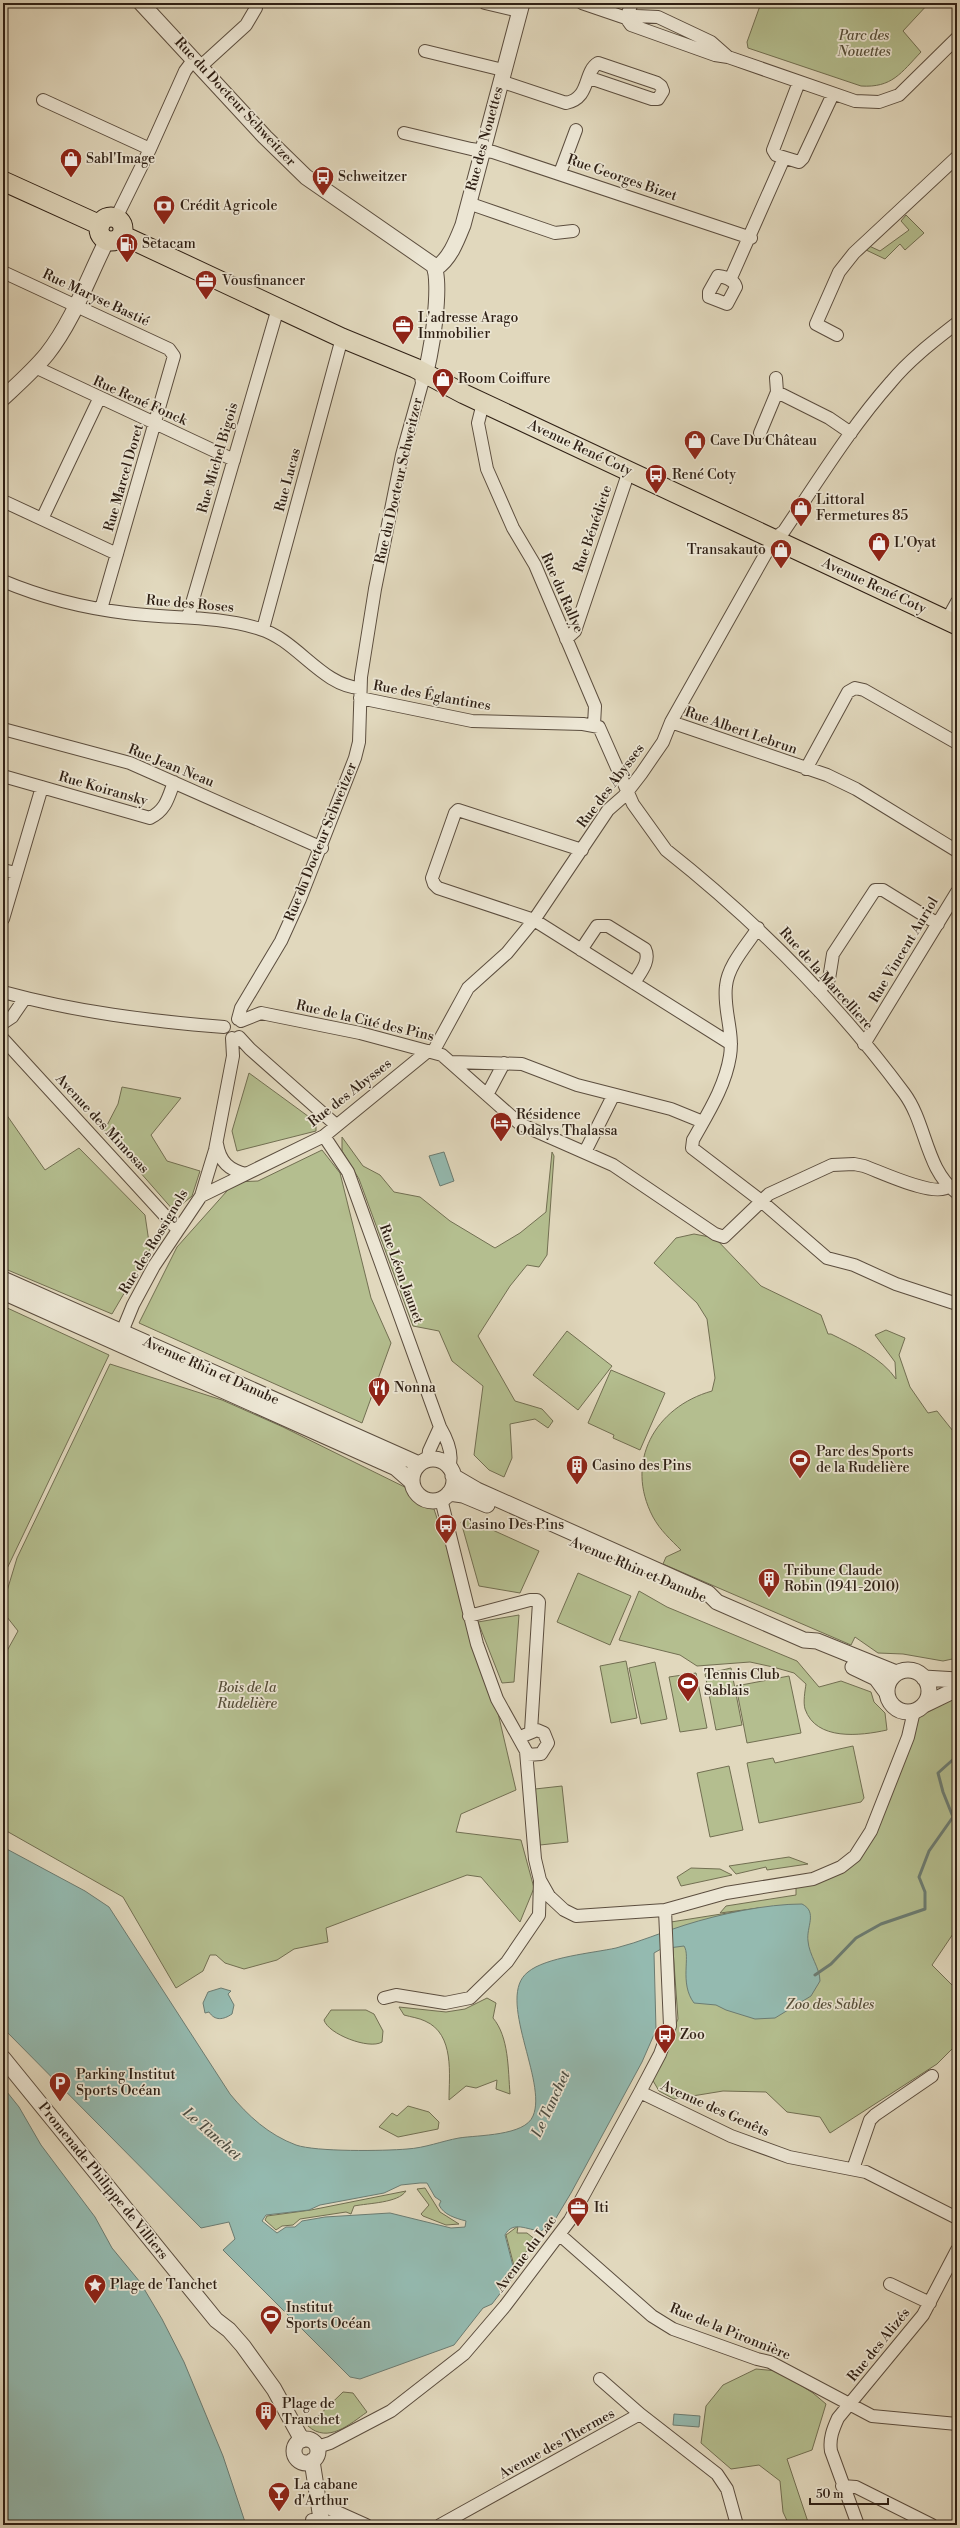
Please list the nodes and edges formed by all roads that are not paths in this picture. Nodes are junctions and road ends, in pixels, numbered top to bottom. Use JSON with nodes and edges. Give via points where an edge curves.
{"nodes":[{"id":1,"x":141,"y":3,"type":"edge"},
{"id":2,"x":486,"y":3,"type":"edge"},
{"id":3,"x":582,"y":3,"type":"edge"},
{"id":4,"x":632,"y":3,"type":"edge"},
{"id":5,"x":520,"y":7,"type":"edge"},
{"id":6,"x":256,"y":8,"type":"dead end"},
{"id":7,"x":626,"y":18,"type":"junction"},
{"id":8,"x":957,"y":38,"type":"edge"},
{"id":9,"x":425,"y":51,"type":"dead end"},
{"id":10,"x":728,"y":57,"type":"junction"},
{"id":11,"x":197,"y":63,"type":"junction"},
{"id":12,"x":501,"y":76,"type":"junction"},
{"id":13,"x":590,"y":78,"type":"junction"},
{"id":14,"x":800,"y":82,"type":"junction"},
{"id":15,"x":833,"y":94,"type":"junction"},
{"id":16,"x":43,"y":100,"type":"dead end"},
{"id":17,"x":576,"y":130,"type":"dead end"},
{"id":18,"x":404,"y":133,"type":"dead end"},
{"id":19,"x":150,"y":149,"type":"junction"},
{"id":20,"x":483,"y":150,"type":"junction"},
{"id":21,"x":957,"y":157,"type":"edge"},
{"id":22,"x":784,"y":158,"type":"junction"},
{"id":23,"x":560,"y":173,"type":"junction"},
{"id":24,"x":3,"y":180,"type":"edge"},
{"id":25,"x":468,"y":203,"type":"junction"},
{"id":26,"x":111,"y":230,"type":"junction"},
{"id":27,"x":574,"y":231,"type":"dead end"},
{"id":28,"x":751,"y":238,"type":"junction"},
{"id":29,"x":436,"y":268,"type":"junction"},
{"id":30,"x":3,"y":272,"type":"edge"},
{"id":31,"x":730,"y":280,"type":"dead end"},
{"id":32,"x":75,"y":305,"type":"junction"},
{"id":33,"x":278,"y":308,"type":"junction"},
{"id":34,"x":957,"y":323,"type":"edge"},
{"id":35,"x":837,"y":335,"type":"dead end"},
{"id":36,"x":342,"y":338,"type":"junction"},
{"id":37,"x":174,"y":356,"type":"joint"},
{"id":38,"x":35,"y":367,"type":"junction"},
{"id":39,"x":425,"y":376,"type":"junction"},
{"id":40,"x":776,"y":378,"type":"dead end"},
{"id":41,"x":777,"y":392,"type":"junction"},
{"id":42,"x":3,"y":398,"type":"edge"},
{"id":43,"x":99,"y":398,"type":"junction"},
{"id":44,"x":483,"y":403,"type":"junction"},
{"id":45,"x":155,"y":424,"type":"junction"},
{"id":46,"x":760,"y":433,"type":"dead end"},
{"id":47,"x":851,"y":433,"type":"junction"},
{"id":48,"x":234,"y":460,"type":"junction"},
{"id":49,"x":629,"y":471,"type":"junction"},
{"id":50,"x":3,"y":501,"type":"edge"},
{"id":51,"x":42,"y":519,"type":"junction"},
{"id":52,"x":774,"y":539,"type":"junction"},
{"id":53,"x":117,"y":554,"type":"junction"},
{"id":54,"x":3,"y":581,"type":"edge"},
{"id":55,"x":957,"y":602,"type":"edge"},
{"id":56,"x":101,"y":609,"type":"junction"},
{"id":57,"x":188,"y":617,"type":"junction"},
{"id":58,"x":952,"y":622,"type":"edge"},
{"id":59,"x":263,"y":629,"type":"junction"},
{"id":60,"x":566,"y":639,"type":"junction"},
{"id":61,"x":360,"y":693,"type":"junction"},
{"id":62,"x":671,"y":722,"type":"junction"},
{"id":63,"x":594,"y":725,"type":"junction"},
{"id":64,"x":3,"y":729,"type":"edge"},
{"id":65,"x":957,"y":743,"type":"edge"},
{"id":66,"x":806,"y":769,"type":"junction"},
{"id":67,"x":3,"y":776,"type":"edge"},
{"id":68,"x":174,"y":782,"type":"junction"},
{"id":69,"x":42,"y":787,"type":"junction"},
{"id":70,"x":627,"y":791,"type":"junction"},
{"id":71,"x":322,"y":848,"type":"junction"},
{"id":72,"x":582,"y":850,"type":"junction"},
{"id":73,"x":957,"y":851,"type":"edge"},
{"id":74,"x":3,"y":870,"type":"edge"},
{"id":75,"x":16,"y":873,"type":"junction"},
{"id":76,"x":957,"y":892,"type":"edge"},
{"id":77,"x":3,"y":919,"type":"edge"},
{"id":78,"x":534,"y":920,"type":"junction"},
{"id":79,"x":938,"y":924,"type":"junction"},
{"id":80,"x":758,"y":928,"type":"junction"},
{"id":81,"x":581,"y":950,"type":"junction"},
{"id":82,"x":634,"y":983,"type":"junction"},
{"id":83,"x":819,"y":991,"type":"junction"},
{"id":84,"x":3,"y":992,"type":"edge"},
{"id":85,"x":25,"y":998,"type":"junction"},
{"id":86,"x":239,"y":1020,"type":"junction"},
{"id":87,"x":3,"y":1023,"type":"edge"},
{"id":88,"x":224,"y":1027,"type":"junction"},
{"id":89,"x":236,"y":1037,"type":"junction"},
{"id":90,"x":3,"y":1039,"type":"edge"},
{"id":91,"x":731,"y":1044,"type":"junction"},
{"id":92,"x":864,"y":1044,"type":"junction"},
{"id":93,"x":431,"y":1051,"type":"junction"},
{"id":94,"x":452,"y":1062,"type":"junction"},
{"id":95,"x":504,"y":1063,"type":"junction"},
{"id":96,"x":487,"y":1095,"type":"junction"},
{"id":97,"x":613,"y":1096,"type":"junction"},
{"id":98,"x":703,"y":1122,"type":"junction"},
{"id":99,"x":336,"y":1125,"type":"junction"},
{"id":100,"x":324,"y":1136,"type":"junction"},
{"id":101,"x":216,"y":1141,"type":"junction"},
{"id":102,"x":585,"y":1152,"type":"junction"},
{"id":103,"x":246,"y":1174,"type":"junction"},
{"id":104,"x":953,"y":1190,"type":"edge"},
{"id":105,"x":201,"y":1196,"type":"junction"},
{"id":106,"x":760,"y":1200,"type":"junction"},
{"id":107,"x":178,"y":1230,"type":"junction"},
{"id":108,"x":3,"y":1279,"type":"edge"},
{"id":109,"x":3,"y":1292,"type":"edge"},
{"id":110,"x":957,"y":1304,"type":"edge"},
{"id":111,"x":120,"y":1337,"type":"junction"},
{"id":112,"x":440,"y":1427,"type":"junction"},
{"id":113,"x":424,"y":1462,"type":"junction"},
{"id":114,"x":451,"y":1472,"type":"junction"},
{"id":115,"x":412,"y":1482,"type":"junction"},
{"id":116,"x":445,"y":1496,"type":"junction"},
{"id":117,"x":717,"y":1602,"type":"junction"},
{"id":118,"x":470,"y":1616,"type":"junction"},
{"id":119,"x":804,"y":1640,"type":"junction"},
{"id":120,"x":896,"y":1673,"type":"junction"},
{"id":121,"x":924,"y":1678,"type":"junction"},
{"id":122,"x":957,"y":1680,"type":"edge"},
{"id":123,"x":957,"y":1689,"type":"edge"},
{"id":124,"x":887,"y":1694,"type":"junction"},
{"id":125,"x":919,"y":1708,"type":"junction"},
{"id":126,"x":531,"y":1731,"type":"junction"},
{"id":127,"x":522,"y":1742,"type":"junction"},
{"id":128,"x":527,"y":1755,"type":"junction"},
{"id":129,"x":540,"y":1880,"type":"junction"},
{"id":130,"x":559,"y":1906,"type":"junction"},
{"id":131,"x":665,"y":1910,"type":"junction"},
{"id":132,"x":539,"y":1915,"type":"junction"},
{"id":133,"x":384,"y":1998,"type":"dead end"},
{"id":134,"x":3,"y":2058,"type":"edge"},
{"id":135,"x":932,"y":2076,"type":"dead end"},
{"id":136,"x":640,"y":2092,"type":"junction"},
{"id":137,"x":853,"y":2169,"type":"junction"},
{"id":138,"x":957,"y":2218,"type":"edge"},
{"id":139,"x":560,"y":2235,"type":"junction"},
{"id":140,"x":957,"y":2250,"type":"edge"},
{"id":141,"x":890,"y":2284,"type":"dead end"},
{"id":142,"x":930,"y":2303,"type":"junction"},
{"id":143,"x":600,"y":2379,"type":"dead end"},
{"id":144,"x":849,"y":2404,"type":"junction"},
{"id":145,"x":640,"y":2414,"type":"junction"},
{"id":146,"x":957,"y":2424,"type":"edge"},
{"id":147,"x":299,"y":2443,"type":"junction"},
{"id":148,"x":317,"y":2447,"type":"junction"},
{"id":149,"x":307,"y":2462,"type":"junction"},
{"id":150,"x":842,"y":2486,"type":"junction"},
{"id":151,"x":317,"y":2504,"type":"junction"},
{"id":152,"x":317,"y":2522,"type":"edge"},
{"id":153,"x":364,"y":2525,"type":"edge"},
{"id":154,"x":440,"y":2525,"type":"edge"},
{"id":155,"x":737,"y":2525,"type":"edge"},
{"id":156,"x":858,"y":2525,"type":"edge"},
{"id":157,"x":932,"y":2525,"type":"edge"}],
"edges":[{"from":1,"to":11,"type":"street","name":"Rue du Docteur Schweitzer"},
{"from":2,"to":5,"type":"street"},
{"from":3,"to":7,"type":"street"},
{"from":4,"to":7,"type":"street"},
{"from":5,"to":12,"type":"street","name":"Rue des Nouettes"},
{"from":6,"to":11,"type":"street","via":[[246,25]]},
{"from":7,"to":10,"type":"street","via":[[631,25],[715,55]]},
{"from":7,"to":10,"type":"street","via":[[658,16],[711,42]]},
{"from":8,"to":15,"type":"street","via":[[899,95],[867,103]]},
{"from":9,"to":12,"type":"street"},
{"from":10,"to":14,"type":"street"},
{"from":11,"to":19,"type":"street","via":[[185,71]]},
{"from":11,"to":29,"type":"street","name":"Rue du Docteur Schweitzer","via":[[306,177],[420,254]]},
{"from":12,"to":13,"type":"street","via":[[566,103],[578,97]]},
{"from":12,"to":20,"type":"street","name":"Rue des Nouettes"},
{"from":13,"to":13,"type":"street","via":[[652,99],[658,99],[663,91],[657,83],[598,63],[593,66]]},
{"from":14,"to":15,"type":"street"},
{"from":14,"to":22,"type":"street","via":[[774,144],[774,153]]},
{"from":15,"to":22,"type":"street","via":[[801,161],[796,163]]},
{"from":16,"to":19,"type":"street"},
{"from":17,"to":23,"type":"street"},
{"from":18,"to":20,"type":"street","name":"Rue Georges Bizet"},
{"from":19,"to":26,"type":"street"},
{"from":20,"to":23,"type":"street","name":"Rue Georges Bizet"},
{"from":20,"to":25,"type":"street","name":"Rue des Nouettes"},
{"from":21,"to":35,"type":"street","via":[[860,246],[839,272],[816,324]]},
{"from":22,"to":28,"type":"street"},
{"from":23,"to":28,"type":"street","name":"Rue Georges Bizet"},
{"from":24,"to":26,"type":"main road","name":"Avenue René Coty"},
{"from":25,"to":27,"type":"street","via":[[555,233]]},
{"from":25,"to":29,"type":"street","name":"Rue des Nouettes","via":[[456,241],[442,264]]},
{"from":26,"to":32,"type":"street"},
{"from":26,"to":33,"type":"main road","name":"Avenue René Coty"},
{"from":28,"to":31,"type":"street"},
{"from":29,"to":39,"type":"street","name":"Rue du Docteur Schweitzer","via":[[438,284]]},
{"from":30,"to":32,"type":"street","name":"Rue Maryse Bastié"},
{"from":32,"to":37,"type":"street","name":"Rue Maryse Bastié","via":[[169,348]]},
{"from":32,"to":38,"type":"street","via":[[56,340]]},
{"from":33,"to":36,"type":"main road","name":"Avenue René Coty"},
{"from":33,"to":48,"type":"street","name":"Rue Michel Bigois"},
{"from":34,"to":47,"type":"street","name":"Rue des Abysses","via":[[919,353],[891,382]]},
{"from":36,"to":39,"type":"main road","name":"Avenue René Coty"},
{"from":36,"to":59,"type":"street","name":"Rue Lucas"},
{"from":37,"to":45,"type":"street","name":"Rue Marcel Doret"},
{"from":38,"to":42,"type":"street"},
{"from":38,"to":43,"type":"street","name":"Rue René Fonck"},
{"from":39,"to":44,"type":"main road","name":"Avenue René Coty"},
{"from":39,"to":61,"type":"street","name":"Rue du Docteur Schweitzer","via":[[402,455],[384,540]]},
{"from":40,"to":41,"type":"street"},
{"from":41,"to":46,"type":"street"},
{"from":41,"to":47,"type":"street","via":[[829,418]]},
{"from":43,"to":45,"type":"street","name":"Rue René Fonck"},
{"from":43,"to":51,"type":"street"},
{"from":44,"to":49,"type":"main road","name":"Avenue René Coty"},
{"from":44,"to":60,"type":"street","name":"Rue du Rallye","via":[[478,424],[488,469],[514,528],[535,565]]},
{"from":45,"to":48,"type":"street","name":"Rue René Fonck"},
{"from":45,"to":53,"type":"street","name":"Rue Marcel Doret"},
{"from":47,"to":52,"type":"street","name":"Rue des Abysses","via":[[784,530]]},
{"from":48,"to":57,"type":"street","name":"Rue Michel Bigois"},
{"from":49,"to":52,"type":"main road","name":"Avenue René Coty"},
{"from":49,"to":60,"type":"street","name":"Rue Bénédicte","via":[[575,631]]},
{"from":50,"to":51,"type":"street"},
{"from":51,"to":53,"type":"street"},
{"from":52,"to":58,"type":"main road","name":"Avenue René Coty"},
{"from":52,"to":62,"type":"street","name":"Rue des Abysses"},
{"from":53,"to":56,"type":"street","name":"Rue Marcel Doret"},
{"from":54,"to":56,"type":"street","name":"Rue des Roses","via":[[37,594]]},
{"from":55,"to":58,"type":"street"},
{"from":56,"to":57,"type":"street","name":"Rue des Roses"},
{"from":57,"to":59,"type":"street","name":"Rue des Roses","via":[[227,621]]},
{"from":59,"to":61,"type":"street","name":"Rue des Roses","via":[[280,637],[342,685]]},
{"from":60,"to":63,"type":"street","name":"Rue du Rallye","via":[[595,706]]},
{"from":61,"to":63,"type":"street","name":"Rue des Églantines","via":[[472,721]]},
{"from":61,"to":71,"type":"street","name":"Rue du Docteur Schweitzer","via":[[359,742]]},
{"from":62,"to":66,"type":"street","name":"Rue Albert Lebrun"},
{"from":62,"to":70,"type":"street","name":"Rue des Abysses","via":[[662,742]]},
{"from":63,"to":70,"type":"street","via":[[602,730]]},
{"from":64,"to":68,"type":"street","name":"Rue Jean Neau","via":[[130,764]]},
{"from":65,"to":66,"type":"street","name":"Rue Albert Lebrun","via":[[864,690],[855,688],[848,692]]},
{"from":66,"to":73,"type":"street","via":[[856,789]]},
{"from":67,"to":69,"type":"street","name":"Rue Koiransky"},
{"from":68,"to":69,"type":"street","name":"Rue Koiransky","via":[[165,808],[150,818]]},
{"from":68,"to":71,"type":"street","name":"Rue Jean Neau"},
{"from":69,"to":75,"type":"street"},
{"from":70,"to":72,"type":"street","name":"Rue des Abysses","via":[[608,810]]},
{"from":70,"to":80,"type":"street","name":"Rue de la Marcelliere","via":[[638,813],[666,850]]},
{"from":71,"to":86,"type":"street","name":"Rue du Docteur Schweitzer","via":[[281,941],[241,1008]]},
{"from":72,"to":78,"type":"street","name":"Rue des Abysses"},
{"from":72,"to":78,"type":"street","via":[[462,810],[455,813],[432,878],[434,884],[438,888]]},
{"from":74,"to":75,"type":"street"},
{"from":75,"to":77,"type":"street"},
{"from":76,"to":79,"type":"street","name":"Rue Vincent Auriol"},
{"from":78,"to":81,"type":"street"},
{"from":78,"to":93,"type":"street","name":"Rue des Abysses","via":[[507,953],[468,988]]},
{"from":79,"to":83,"type":"street","via":[[883,890],[875,890],[833,954],[829,979]]},
{"from":79,"to":92,"type":"street","name":"Rue Vincent Auriol"},
{"from":80,"to":83,"type":"street","name":"Rue de la Marcelliere","via":[[796,964]]},
{"from":80,"to":91,"type":"street","via":[[728,978],[726,996]]},
{"from":81,"to":82,"type":"street"},
{"from":81,"to":82,"type":"street","via":[[597,926],[608,926],[645,949],[648,959]]},
{"from":82,"to":91,"type":"street"},
{"from":83,"to":92,"type":"street","name":"Rue de la Marcelliere"},
{"from":84,"to":85,"type":"street"},
{"from":85,"to":87,"type":"street","via":[[12,1017]]},
{"from":85,"to":88,"type":"street","via":[[125,1018]]},
{"from":86,"to":88,"type":"street","via":[[229,1020]]},
{"from":86,"to":89,"type":"street","via":[[244,1029]]},
{"from":86,"to":93,"type":"street","name":"Rue de la Cité des Pins","via":[[261,1013],[360,1033]]},
{"from":88,"to":89,"type":"street","via":[[225,1033]]},
{"from":89,"to":99,"type":"street"},
{"from":89,"to":101,"type":"street","name":"Rue des Rossignols"},
{"from":90,"to":107,"type":"street","name":"Avenue des Mimosas"},
{"from":91,"to":98,"type":"street","via":[[722,1083]]},
{"from":92,"to":104,"type":"street","name":"Rue de la Marcelliere","via":[[908,1098],[916,1112],[929,1153],[941,1177]]},
{"from":93,"to":94,"type":"street","name":"Rue de la Cité des Pins"},
{"from":93,"to":99,"type":"street","name":"Rue des Abysses"},
{"from":94,"to":95,"type":"street"},
{"from":94,"to":96,"type":"street","name":"Rue de la Cité des Pins"},
{"from":95,"to":96,"type":"street"},
{"from":95,"to":97,"type":"street","via":[[528,1065],[557,1078]]},
{"from":96,"to":102,"type":"street","name":"Rue de la Cité des Pins","via":[[520,1124]]},
{"from":97,"to":98,"type":"street","via":[[671,1109]]},
{"from":97,"to":102,"type":"street"},
{"from":98,"to":106,"type":"street","via":[[693,1140],[692,1148]]},
{"from":99,"to":100,"type":"street","name":"Rue des Abysses"},
{"from":100,"to":103,"type":"street","name":"Rue des Abysses"},
{"from":100,"to":112,"type":"street","name":"Rue Léon Jaunet","via":[[348,1172]]},
{"from":101,"to":103,"type":"street","via":[[219,1156],[226,1166]]},
{"from":101,"to":105,"type":"street","name":"Rue des Rossignols"},
{"from":102,"to":106,"type":"street","name":"Rue de la Cité des Pins","via":[[613,1165],[715,1234],[724,1237]]},
{"from":103,"to":105,"type":"street","name":"Rue des Abysses"},
{"from":104,"to":106,"type":"street","name":"Rue de la Cité des Pins","via":[[931,1191],[864,1166],[844,1164],[820,1170]]},
{"from":105,"to":107,"type":"street","name":"Rue des Rossignols"},
{"from":106,"to":110,"type":"street","via":[[827,1258],[854,1265],[896,1284]]},
{"from":107,"to":111,"type":"street","name":"Rue des Rossignols","via":[[154,1266]]},
{"from":108,"to":111,"type":"street","name":"Avenue Rhin et Danube"},
{"from":109,"to":111,"type":"street","name":"Avenue Rhin et Danube"},
{"from":111,"to":113,"type":"street","name":"Avenue Rhin et Danube"},
{"from":111,"to":115,"type":"street","name":"Avenue Rhin et Danube","via":[[396,1468]]},
{"from":112,"to":113,"type":"street"},
{"from":112,"to":114,"type":"street","name":"Rue Léon Jaunet","via":[[452,1459]]},
{"from":113,"to":114,"type":"street","via":[[438,1460]]},
{"from":113,"to":115,"type":"street","via":[[415,1469]]},
{"from":114,"to":116,"type":"street","via":[[452,1488]]},
{"from":114,"to":117,"type":"street","name":"Avenue Rhin et Danube","via":[[477,1490],[708,1593]]},
{"from":115,"to":116,"type":"street","via":[[415,1492],[424,1498]]},
{"from":116,"to":117,"type":"street","name":"Avenue Rhin et Danube","via":[[473,1499],[705,1601]]},
{"from":116,"to":118,"type":"street"},
{"from":117,"to":119,"type":"street","name":"Avenue Rhin et Danube"},
{"from":118,"to":126,"type":"street","via":[[530,1600],[539,1602]]},
{"from":118,"to":127,"type":"street","via":[[497,1699]]},
{"from":119,"to":120,"type":"street","name":"Avenue Rhin et Danube","via":[[818,1641]]},
{"from":119,"to":124,"type":"street","name":"Avenue Rhin et Danube","via":[[815,1650],[876,1678]]},
{"from":120,"to":121,"type":"street","via":[[912,1670]]},
{"from":120,"to":124,"type":"street","via":[[889,1681]]},
{"from":121,"to":122,"type":"street"},
{"from":121,"to":125,"type":"street","via":[[929,1694]]},
{"from":123,"to":125,"type":"street"},
{"from":124,"to":125,"type":"street","via":[[896,1708],[902,1711]]},
{"from":125,"to":131,"type":"street","via":[[871,1831],[850,1860],[826,1875],[812,1879],[726,1893]]},
{"from":126,"to":127,"type":"street"},
{"from":126,"to":128,"type":"street","via":[[544,1733],[548,1743],[541,1754]]},
{"from":127,"to":128,"type":"street"},
{"from":128,"to":129,"type":"street","via":[[535,1859]]},
{"from":129,"to":130,"type":"street","via":[[549,1896]]},
{"from":129,"to":132,"type":"street"},
{"from":130,"to":131,"type":"street","via":[[576,1916]]},
{"from":130,"to":132,"type":"street"},
{"from":131,"to":136,"type":"street","name":"Avenue du Lac","via":[[670,2026],[660,2054]]},
{"from":132,"to":133,"type":"street","via":[[508,1962],[470,1998],[445,2003],[396,1995]]},
{"from":134,"to":147,"type":"street","name":"Promenade Philippe de Villiers","via":[[218,2322],[243,2346],[274,2389]]},
{"from":135,"to":137,"type":"street","via":[[875,2114],[870,2120]]},
{"from":136,"to":137,"type":"street","name":"Avenue des Genêts","via":[[731,2136],[781,2154]]},
{"from":136,"to":139,"type":"street","name":"Avenue du Lac"},
{"from":137,"to":138,"type":"street","name":"Avenue des Genêts","via":[[883,2180]]},
{"from":139,"to":144,"type":"street","name":"Rue de la Pironnière","via":[[652,2316],[673,2329],[770,2362]]},
{"from":139,"to":148,"type":"street","name":"Avenue du Lac","via":[[464,2354],[391,2411],[330,2443]]},
{"from":140,"to":142,"type":"street","name":"Rue des Alizés"},
{"from":141,"to":142,"type":"street","name":"Rue des Alizés"},
{"from":142,"to":144,"type":"street","name":"Rue des Alizés"},
{"from":143,"to":145,"type":"street","name":"Avenue des Thermes"},
{"from":144,"to":146,"type":"street","name":"Rue de la Pironnière","via":[[876,2416]]},
{"from":144,"to":150,"type":"street","name":"Rue des Alizés","via":[[838,2418],[831,2438],[831,2451]]},
{"from":145,"to":154,"type":"street","name":"Avenue des Thermes"},
{"from":145,"to":155,"type":"street","via":[[717,2474],[727,2489]]},
{"from":147,"to":148,"type":"street","via":[[311,2441]]},
{"from":147,"to":149,"type":"street","via":[[295,2456]]},
{"from":148,"to":149,"type":"street","via":[[317,2455]]},
{"from":149,"to":151,"type":"street"},
{"from":149,"to":152,"type":"street"},
{"from":150,"to":156,"type":"street","name":"Rue des Alizés"},
{"from":150,"to":157,"type":"street","via":[[856,2487]]},
{"from":151,"to":152,"type":"street"},
{"from":151,"to":153,"type":"street"},
{"from":152,"to":153,"type":"street"}]}
